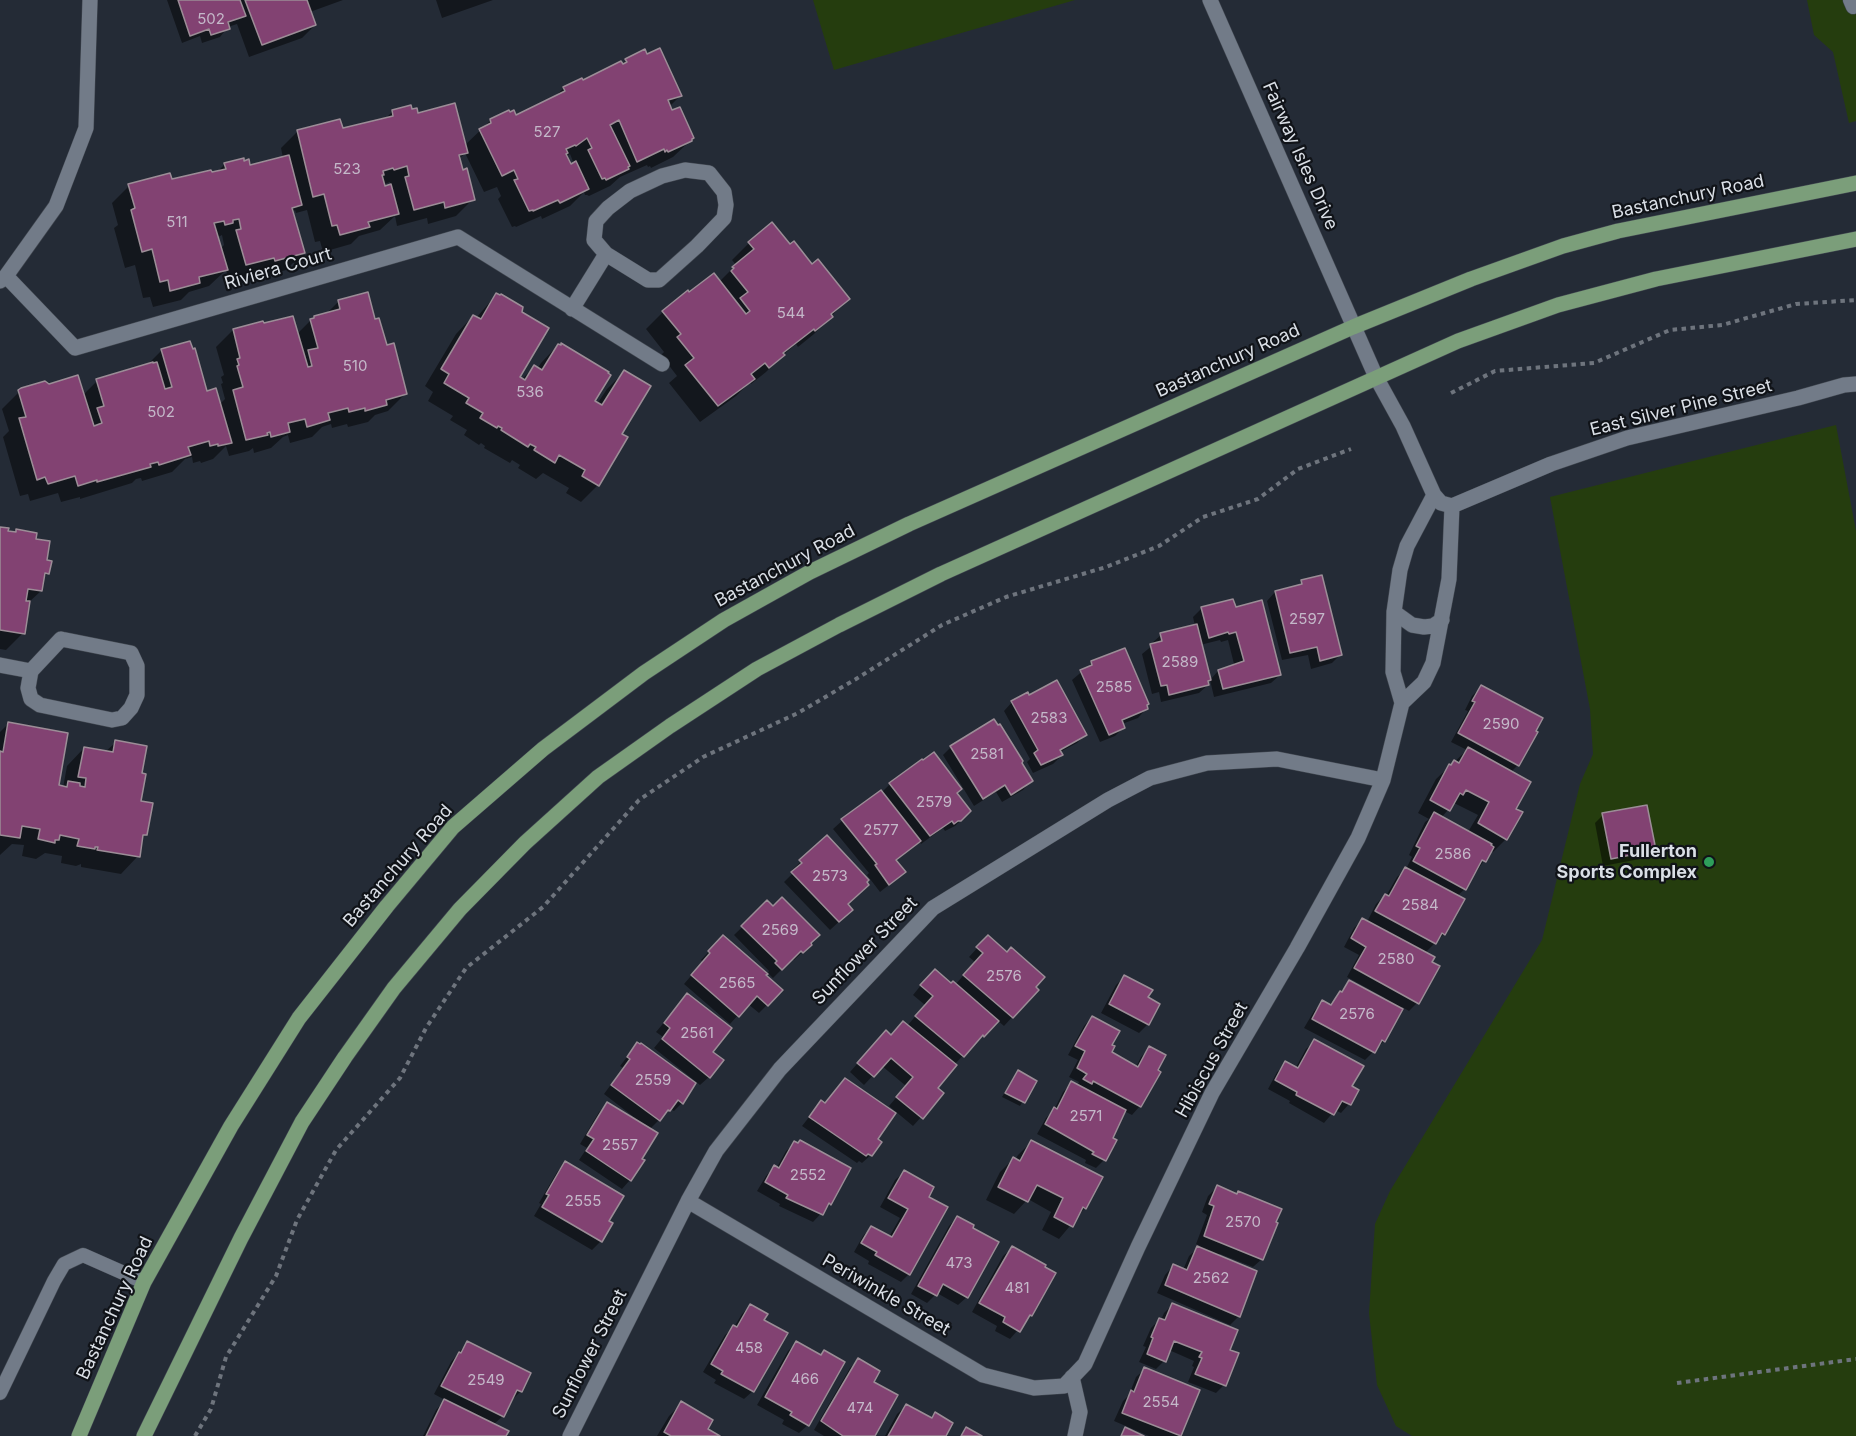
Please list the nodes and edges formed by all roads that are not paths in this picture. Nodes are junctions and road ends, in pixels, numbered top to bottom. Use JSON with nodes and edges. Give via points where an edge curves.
{"nodes":[{"id":1,"x":90,"y":0,"type":"edge"},
{"id":2,"x":1210,"y":0,"type":"edge"},
{"id":3,"x":1856,"y":183,"type":"edge"},
{"id":4,"x":1856,"y":239,"type":"edge"},
{"id":5,"x":606,"y":254,"type":"junction"},
{"id":6,"x":3,"y":278,"type":"edge"},
{"id":7,"x":572,"y":309,"type":"junction"},
{"id":8,"x":1353,"y":327,"type":"junction"},
{"id":9,"x":662,"y":363,"type":"dead end"},
{"id":10,"x":1376,"y":377,"type":"junction"},
{"id":11,"x":1856,"y":384,"type":"edge"},
{"id":12,"x":1434,"y":495,"type":"junction"},
{"id":13,"x":1452,"y":506,"type":"junction"},
{"id":14,"x":1394,"y":612,"type":"junction"},
{"id":15,"x":1442,"y":620,"type":"junction"},
{"id":16,"x":0,"y":665,"type":"edge"},
{"id":17,"x":31,"y":671,"type":"junction"},
{"id":18,"x":1402,"y":704,"type":"junction"},
{"id":19,"x":1383,"y":780,"type":"junction"},
{"id":20,"x":688,"y":1201,"type":"junction"},
{"id":21,"x":144,"y":1282,"type":"junction"},
{"id":22,"x":1072,"y":1377,"type":"junction"},
{"id":23,"x":0,"y":1393,"type":"edge"},
{"id":24,"x":80,"y":1436,"type":"edge"},
{"id":25,"x":144,"y":1436,"type":"edge"},
{"id":26,"x":570,"y":1436,"type":"edge"},
{"id":27,"x":1075,"y":1436,"type":"edge"}],
"edges":[{"from":1,"to":6,"type":"street","via":[[86,128],[56,206]]},
{"from":2,"to":8,"type":"street","name":"Fairway Isles Drive"},
{"from":3,"to":8,"type":"main road","name":"Bastanchury Road","via":[[1630,228],[1563,246]]},
{"from":4,"to":10,"type":"main road","via":[[1656,279],[1558,305],[1458,341]]},
{"from":5,"to":5,"type":"street","via":[[594,240],[596,221],[630,191],[685,170],[709,173],[724,192],[724,218],[659,280],[648,280]]},
{"from":5,"to":7,"type":"street"},
{"from":6,"to":7,"type":"street","name":"Riviera Court","via":[[75,348],[458,237]]},
{"from":7,"to":9,"type":"street","name":"Riviera Court"},
{"from":8,"to":10,"type":"street","name":"Fairway Isles Drive"},
{"from":8,"to":21,"type":"main road","name":"Bastanchury Road","via":[[909,524],[810,572],[724,620],[543,749],[453,827],[299,1018],[231,1126]]},
{"from":10,"to":12,"type":"street","name":"Fairway Isles Drive"},
{"from":10,"to":25,"type":"main road","via":[[941,574],[839,625],[757,669],[598,777],[460,909],[394,988],[345,1057],[302,1122]]},
{"from":11,"to":13,"type":"street","name":"East Silver Pine Street","via":[[1627,438],[1551,464]]},
{"from":12,"to":13,"type":"street"},
{"from":12,"to":14,"type":"street","name":"Hibiscus Street","via":[[1407,546]]},
{"from":13,"to":15,"type":"street","name":"Hibiscus Street","via":[[1449,579]]},
{"from":14,"to":15,"type":"street","via":[[1412,625],[1433,626]]},
{"from":14,"to":18,"type":"street","name":"Hibiscus Street","via":[[1393,672]]},
{"from":15,"to":18,"type":"street","name":"Hibiscus Street","via":[[1433,663],[1424,681]]},
{"from":16,"to":17,"type":"street"},
{"from":17,"to":17,"type":"street","via":[[61,639],[131,653],[137,666],[136,695],[122,718],[112,720],[40,705],[31,699],[28,688]]},
{"from":18,"to":19,"type":"street","name":"Hibiscus Street"},
{"from":19,"to":20,"type":"street","name":"Sunflower Street","via":[[1277,759],[1207,763],[1150,778],[1108,800],[933,908],[780,1069],[716,1151]]},
{"from":19,"to":22,"type":"street","name":"Hibiscus Street","via":[[1352,848],[1212,1093],[1085,1364]]},
{"from":20,"to":22,"type":"street","name":"Periwinkle Street","via":[[983,1375],[1034,1388],[1064,1386]]},
{"from":20,"to":26,"type":"street","name":"Sunflower Street"},
{"from":21,"to":23,"type":"lane","via":[[83,1255],[64,1264]]},
{"from":21,"to":24,"type":"main road","name":"Bastanchury Road"},
{"from":22,"to":27,"type":"street","via":[[1080,1412]]}]}
